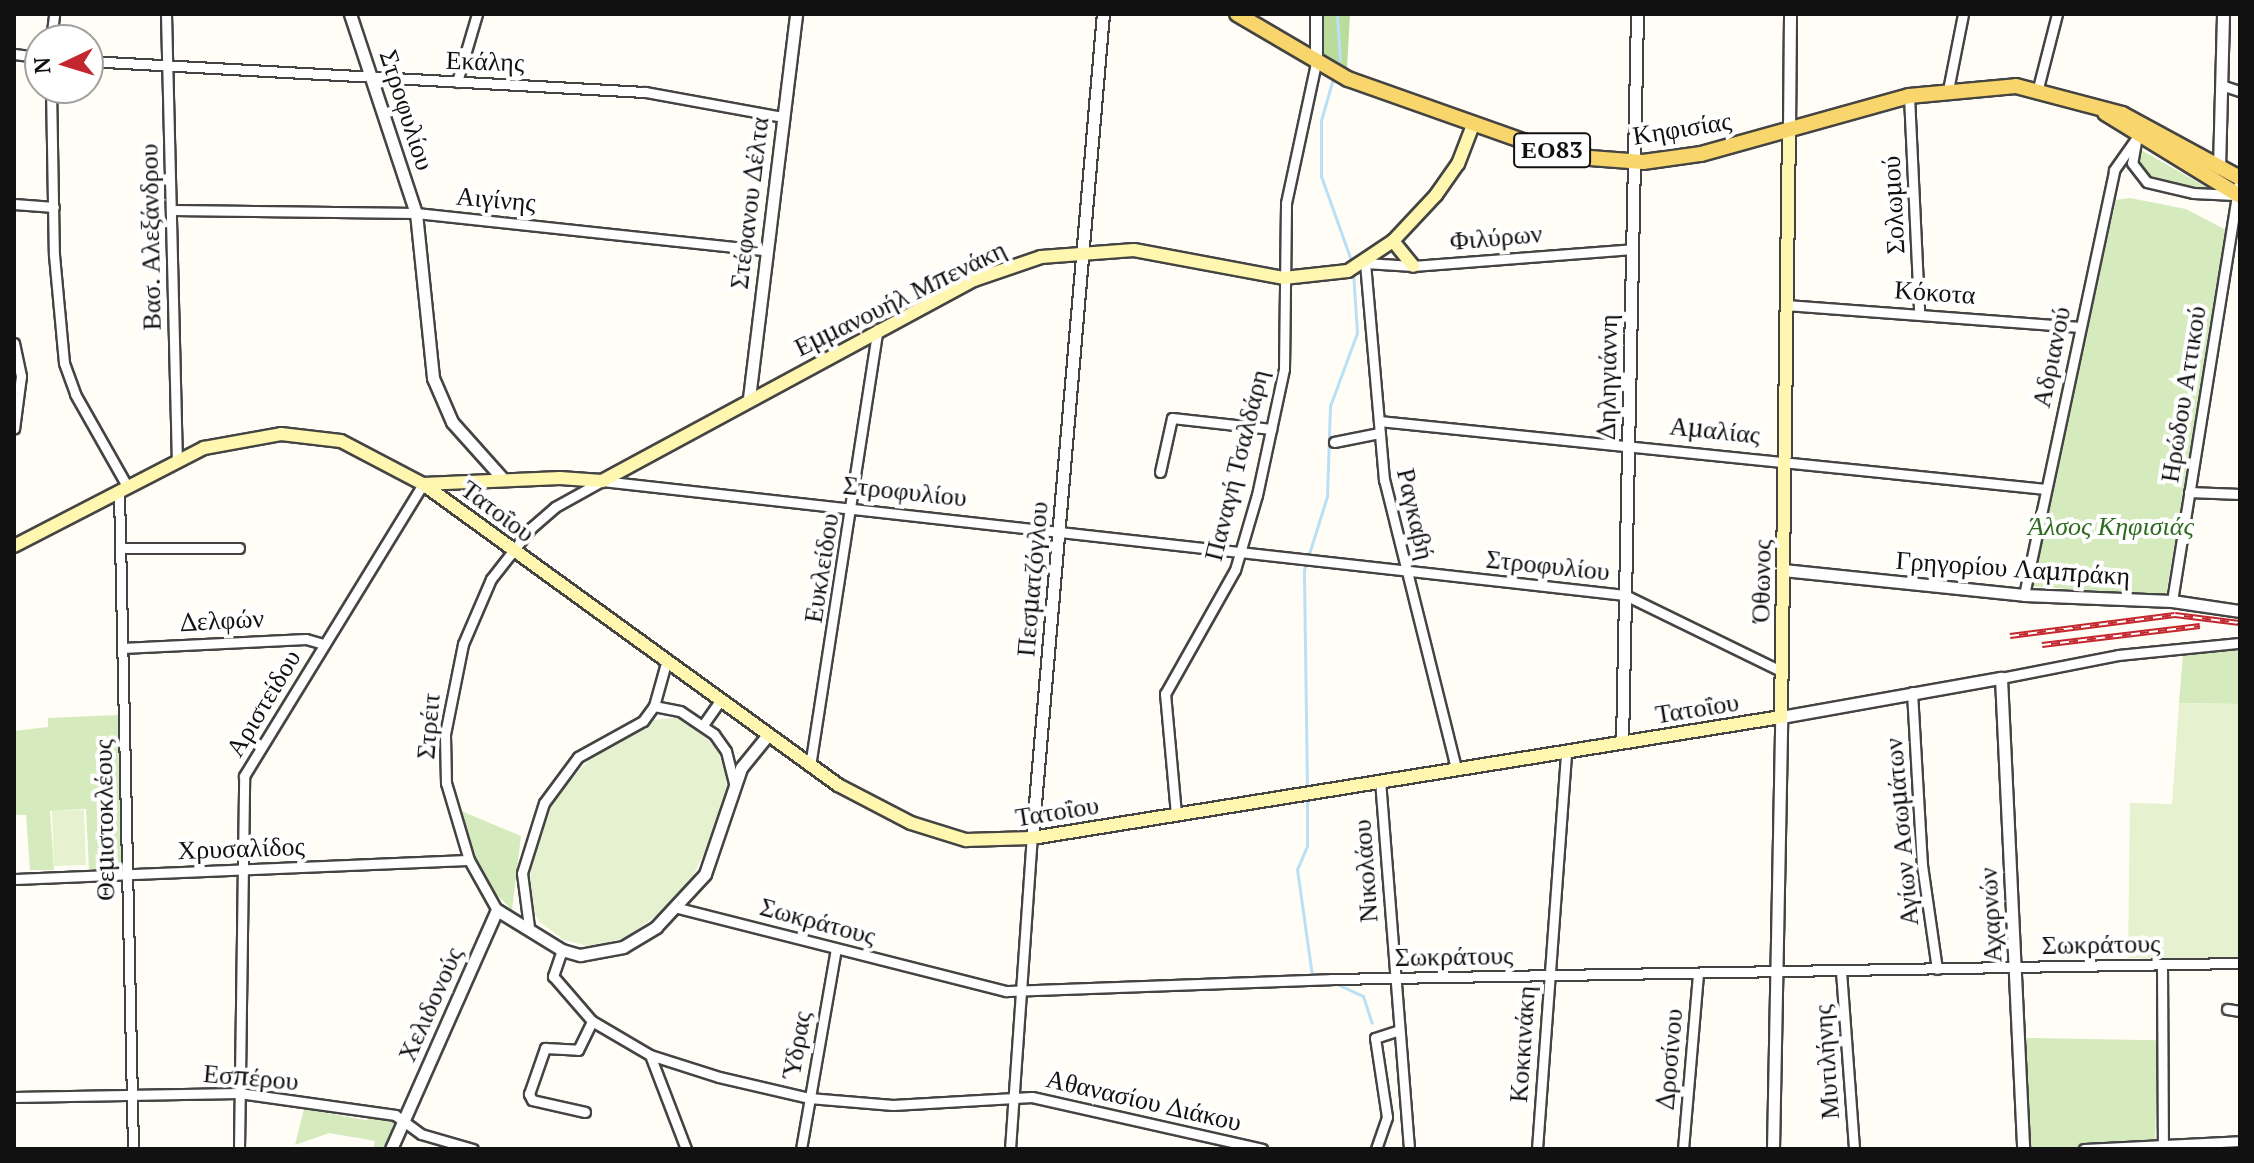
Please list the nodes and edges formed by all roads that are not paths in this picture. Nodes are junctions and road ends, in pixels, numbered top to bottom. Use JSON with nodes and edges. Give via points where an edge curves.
{"nodes":[{"id":1,"x":166,"y":14,"type":"edge"},
{"id":2,"x":350,"y":14,"type":"edge"},
{"id":3,"x":477,"y":14,"type":"edge"},
{"id":4,"x":796,"y":14,"type":"edge"},
{"id":5,"x":1103,"y":14,"type":"edge"},
{"id":6,"x":1237,"y":14,"type":"edge"},
{"id":7,"x":1316,"y":14,"type":"edge"},
{"id":8,"x":1637,"y":14,"type":"edge"},
{"id":9,"x":1790,"y":14,"type":"edge"},
{"id":10,"x":1963,"y":14,"type":"edge"},
{"id":11,"x":2057,"y":14,"type":"edge"},
{"id":12,"x":2223,"y":14,"type":"edge"},
{"id":13,"x":104,"y":62,"type":"edge"},
{"id":14,"x":168,"y":66,"type":"junction"},
{"id":15,"x":1321,"y":66,"type":"junction"},
{"id":16,"x":373,"y":78,"type":"junction"},
{"id":17,"x":457,"y":82,"type":"junction"},
{"id":18,"x":2221,"y":85,"type":"junction"},
{"id":19,"x":2038,"y":88,"type":"junction"},
{"id":20,"x":1948,"y":90,"type":"junction"},
{"id":21,"x":2240,"y":91,"type":"edge"},
{"id":22,"x":1909,"y":96,"type":"junction"},
{"id":23,"x":51,"y":104,"type":"edge"},
{"id":24,"x":782,"y":117,"type":"junction"},
{"id":25,"x":1473,"y":125,"type":"junction"},
{"id":26,"x":1789,"y":131,"type":"junction"},
{"id":27,"x":2142,"y":131,"type":"junction"},
{"id":28,"x":1634,"y":162,"type":"junction"},
{"id":29,"x":2219,"y":168,"type":"junction"},
{"id":30,"x":2240,"y":178,"type":"edge"},
{"id":31,"x":2239,"y":195,"type":"edge"},
{"id":32,"x":14,"y":204,"type":"edge"},
{"id":33,"x":54,"y":207,"type":"junction"},
{"id":34,"x":173,"y":210,"type":"junction"},
{"id":35,"x":416,"y":213,"type":"junction"},
{"id":36,"x":1393,"y":241,"type":"junction"},
{"id":37,"x":1632,"y":249,"type":"junction"},
{"id":38,"x":765,"y":250,"type":"junction"},
{"id":39,"x":1085,"y":250,"type":"junction"},
{"id":40,"x":1365,"y":263,"type":"junction"},
{"id":41,"x":1413,"y":266,"type":"junction"},
{"id":42,"x":1284,"y":278,"type":"junction"},
{"id":43,"x":1787,"y":305,"type":"junction"},
{"id":44,"x":1919,"y":312,"type":"junction"},
{"id":45,"x":2079,"y":327,"type":"junction"},
{"id":46,"x":878,"y":329,"type":"junction"},
{"id":47,"x":14,"y":343,"type":"edge"},
{"id":48,"x":749,"y":398,"type":"junction"},
{"id":49,"x":1379,"y":421,"type":"junction"},
{"id":50,"x":14,"y":429,"type":"edge"},
{"id":51,"x":1271,"y":429,"type":"junction"},
{"id":52,"x":1379,"y":433,"type":"junction"},
{"id":53,"x":1334,"y":442,"type":"dead end"},
{"id":54,"x":1628,"y":443,"type":"junction"},
{"id":55,"x":177,"y":460,"type":"junction"},
{"id":56,"x":1784,"y":461,"type":"junction"},
{"id":57,"x":1160,"y":472,"type":"dead end"},
{"id":58,"x":502,"y":478,"type":"junction"},
{"id":59,"x":602,"y":481,"type":"junction"},
{"id":60,"x":423,"y":484,"type":"junction"},
{"id":61,"x":123,"y":489,"type":"junction"},
{"id":62,"x":2046,"y":489,"type":"junction"},
{"id":63,"x":2189,"y":492,"type":"junction"},
{"id":64,"x":2240,"y":494,"type":"edge"},
{"id":65,"x":852,"y":508,"type":"junction"},
{"id":66,"x":1059,"y":532,"type":"junction"},
{"id":67,"x":14,"y":546,"type":"edge"},
{"id":68,"x":120,"y":548,"type":"junction"},
{"id":69,"x":239,"y":548,"type":"dead end"},
{"id":70,"x":513,"y":550,"type":"junction"},
{"id":71,"x":1242,"y":551,"type":"junction"},
{"id":72,"x":1783,"y":570,"type":"junction"},
{"id":73,"x":1406,"y":572,"type":"junction"},
{"id":74,"x":1625,"y":595,"type":"junction"},
{"id":75,"x":2024,"y":595,"type":"junction"},
{"id":76,"x":2172,"y":601,"type":"junction"},
{"id":77,"x":2240,"y":611,"type":"edge"},
{"id":78,"x":2239,"y":643,"type":"edge"},
{"id":79,"x":324,"y":644,"type":"junction"},
{"id":80,"x":122,"y":648,"type":"junction"},
{"id":81,"x":666,"y":663,"type":"junction"},
{"id":82,"x":1781,"y":671,"type":"junction"},
{"id":83,"x":2001,"y":678,"type":"junction"},
{"id":84,"x":1912,"y":692,"type":"junction"},
{"id":85,"x":719,"y":702,"type":"junction"},
{"id":86,"x":654,"y":706,"type":"junction"},
{"id":87,"x":1781,"y":717,"type":"junction"},
{"id":88,"x":703,"y":725,"type":"junction"},
{"id":89,"x":766,"y":737,"type":"junction"},
{"id":90,"x":1622,"y":742,"type":"junction"},
{"id":91,"x":1566,"y":751,"type":"junction"},
{"id":92,"x":810,"y":766,"type":"junction"},
{"id":93,"x":1456,"y":768,"type":"junction"},
{"id":94,"x":1380,"y":780,"type":"junction"},
{"id":95,"x":735,"y":786,"type":"junction"},
{"id":96,"x":1176,"y":814,"type":"junction"},
{"id":97,"x":1032,"y":838,"type":"junction"},
{"id":98,"x":469,"y":860,"type":"junction"},
{"id":99,"x":242,"y":869,"type":"junction"},
{"id":100,"x":127,"y":875,"type":"junction"},
{"id":101,"x":14,"y":879,"type":"edge"},
{"id":102,"x":678,"y":908,"type":"junction"},
{"id":103,"x":497,"y":910,"type":"junction"},
{"id":104,"x":529,"y":927,"type":"junction"},
{"id":105,"x":836,"y":949,"type":"junction"},
{"id":106,"x":562,"y":950,"type":"junction"},
{"id":107,"x":2240,"y":963,"type":"edge"},
{"id":108,"x":2162,"y":965,"type":"junction"},
{"id":109,"x":2014,"y":968,"type":"junction"},
{"id":110,"x":1937,"y":969,"type":"junction"},
{"id":111,"x":1841,"y":971,"type":"junction"},
{"id":112,"x":1776,"y":972,"type":"junction"},
{"id":113,"x":1698,"y":974,"type":"junction"},
{"id":114,"x":1549,"y":976,"type":"junction"},
{"id":115,"x":1396,"y":979,"type":"junction"},
{"id":116,"x":1022,"y":991,"type":"junction"},
{"id":117,"x":2227,"y":1009,"type":"dead end"},
{"id":118,"x":2240,"y":1011,"type":"edge"},
{"id":119,"x":592,"y":1021,"type":"junction"},
{"id":120,"x":1399,"y":1030,"type":"junction"},
{"id":121,"x":650,"y":1055,"type":"junction"},
{"id":122,"x":239,"y":1093,"type":"junction"},
{"id":123,"x":132,"y":1094,"type":"junction"},
{"id":124,"x":1014,"y":1096,"type":"junction"},
{"id":125,"x":14,"y":1097,"type":"edge"},
{"id":126,"x":809,"y":1098,"type":"junction"},
{"id":127,"x":585,"y":1112,"type":"dead end"},
{"id":128,"x":401,"y":1121,"type":"junction"},
{"id":129,"x":2240,"y":1141,"type":"edge"},
{"id":130,"x":1228,"y":1145,"type":"edge"},
{"id":131,"x":2163,"y":1147,"type":"edge"},
{"id":132,"x":133,"y":1149,"type":"edge"},
{"id":133,"x":239,"y":1149,"type":"edge"},
{"id":134,"x":391,"y":1149,"type":"edge"},
{"id":135,"x":473,"y":1149,"type":"edge"},
{"id":136,"x":686,"y":1149,"type":"edge"},
{"id":137,"x":801,"y":1149,"type":"edge"},
{"id":138,"x":1010,"y":1149,"type":"edge"},
{"id":139,"x":1262,"y":1149,"type":"edge"},
{"id":140,"x":1376,"y":1149,"type":"edge"},
{"id":141,"x":1409,"y":1149,"type":"edge"},
{"id":142,"x":1537,"y":1149,"type":"edge"},
{"id":143,"x":1683,"y":1149,"type":"edge"},
{"id":144,"x":1773,"y":1149,"type":"edge"},
{"id":145,"x":1854,"y":1149,"type":"edge"},
{"id":146,"x":2023,"y":1149,"type":"edge"},
{"id":147,"x":2084,"y":1149,"type":"edge"}],
"edges":[{"from":1,"to":14,"type":"street","name":"Βασ. Αλεξάνδρου"},
{"from":2,"to":16,"type":"street","name":"Στροφυλίου"},
{"from":3,"to":17,"type":"street"},
{"from":4,"to":24,"type":"street","name":"Στέφανου Δέλτα"},
{"from":5,"to":39,"type":"street","name":"Πεσματζόγλου"},
{"from":6,"to":15,"type":"main road","name":"Κηφισίας","number":"ΕΟ83"},
{"from":7,"to":15,"type":"street"},
{"from":8,"to":28,"type":"street","name":"Δηληγιάννη"},
{"from":9,"to":26,"type":"street","name":"Όθωνος"},
{"from":10,"to":20,"type":"street"},
{"from":11,"to":19,"type":"street"},
{"from":12,"to":18,"type":"street"},
{"from":13,"to":14,"type":"street","name":"Εκάλης"},
{"from":14,"to":16,"type":"street","name":"Εκάλης"},
{"from":14,"to":34,"type":"street","name":"Βασ. Αλεξάνδρου"},
{"from":15,"to":25,"type":"main road","name":"Κηφισίας","number":"ΕΟ83"},
{"from":15,"to":42,"type":"street","name":"Παναγή Τσαλδάρη","via":[[1289,184]]},
{"from":16,"to":17,"type":"street","name":"Εκάλης"},
{"from":16,"to":35,"type":"street","name":"Στροφυλίου"},
{"from":17,"to":24,"type":"street","name":"Εκάλης","via":[[645,92]]},
{"from":18,"to":21,"type":"street"},
{"from":18,"to":29,"type":"street"},
{"from":19,"to":20,"type":"main road","name":"Κηφισίας","number":"ΕΟ83"},
{"from":19,"to":27,"type":"main road","name":"Κηφισίας","number":"ΕΟ83"},
{"from":20,"to":22,"type":"main road","name":"Κηφισίας","number":"ΕΟ83"},
{"from":22,"to":26,"type":"main road","name":"Κηφισίας","number":"ΕΟ83"},
{"from":22,"to":44,"type":"street","name":"Σολωμού"},
{"from":23,"to":33,"type":"street"},
{"from":24,"to":38,"type":"street","name":"Στέφανου Δέλτα"},
{"from":25,"to":28,"type":"main road","name":"Κηφισίας","number":"ΕΟ83","via":[[1561,152]]},
{"from":25,"to":36,"type":"main road","name":"Εμμανουήλ Μπενάκη","via":[[1449,178]]},
{"from":26,"to":28,"type":"main road","name":"Κηφισίας","number":"ΕΟ83","via":[[1701,154]]},
{"from":26,"to":43,"type":"main road","name":"Όθωνος"},
{"from":27,"to":29,"type":"main road","name":"Κηφισίας","number":"ΕΟ83"},
{"from":27,"to":31,"type":"main road","name":"Κηφισίας","number":"ΕΟ83"},
{"from":27,"to":31,"type":"street","via":[[2132,163],[2147,182],[2193,193]]},
{"from":27,"to":45,"type":"street","name":"Αδριανού","via":[[2114,170]]},
{"from":28,"to":37,"type":"street","name":"Δηληγιάννη"},
{"from":29,"to":30,"type":"main road","name":"Κηφισίας","number":"ΕΟ83"},
{"from":30,"to":31,"type":"street","name":"Ηρώδου Αττικού"},
{"from":31,"to":63,"type":"street","name":"Ηρώδου Αττικού"},
{"from":32,"to":33,"type":"street"},
{"from":33,"to":61,"type":"street","via":[[68,378]]},
{"from":34,"to":35,"type":"street","name":"Αιγίνης"},
{"from":34,"to":55,"type":"street","name":"Βασ. Αλεξάνδρου"},
{"from":35,"to":38,"type":"street","name":"Αιγίνης"},
{"from":35,"to":58,"type":"street","name":"Στροφυλίου","via":[[436,389],[452,422]]},
{"from":36,"to":40,"type":"main road","name":"Εμμανουήλ Μπενάκη"},
{"from":36,"to":41,"type":"main road"},
{"from":37,"to":41,"type":"street","name":"Φιλύρων"},
{"from":37,"to":54,"type":"street","name":"Δηληγιάννη"},
{"from":38,"to":48,"type":"street","name":"Στέφανου Δέλτα"},
{"from":39,"to":42,"type":"main road","name":"Εμμανουήλ Μπενάκη","via":[[1140,250]]},
{"from":39,"to":46,"type":"main road","name":"Εμμανουήλ Μπενάκη","via":[[997,270]]},
{"from":39,"to":66,"type":"street","name":"Πεσματζόγλου"},
{"from":40,"to":41,"type":"street","name":"Φιλύρων"},
{"from":40,"to":42,"type":"main road","name":"Εμμανουήλ Μπενάκη","via":[[1348,271]]},
{"from":40,"to":49,"type":"street","name":"Ραγκαβή"},
{"from":42,"to":51,"type":"street","name":"Παναγή Τσαλδάρη","via":[[1284,369]]},
{"from":43,"to":44,"type":"street","name":"Κόκοτα"},
{"from":43,"to":56,"type":"main road","name":"Όθωνος"},
{"from":44,"to":45,"type":"street","name":"Κόκοτα"},
{"from":45,"to":62,"type":"street","name":"Αδριανού"},
{"from":46,"to":48,"type":"main road","name":"Εμμανουήλ Μπενάκη"},
{"from":46,"to":65,"type":"street","name":"Ευκλείδου"},
{"from":47,"to":50,"type":"street","via":[[21,376]]},
{"from":48,"to":59,"type":"main road","name":"Εμμανουήλ Μπενάκη"},
{"from":49,"to":52,"type":"street","name":"Ραγκαβή"},
{"from":49,"to":54,"type":"street","name":"Αμαλίας"},
{"from":51,"to":57,"type":"street","via":[[1172,418]]},
{"from":51,"to":71,"type":"street","name":"Παναγή Τσαλδάρη"},
{"from":52,"to":53,"type":"street"},
{"from":52,"to":73,"type":"street","name":"Ραγκαβή"},
{"from":54,"to":56,"type":"street","name":"Αμαλίας"},
{"from":54,"to":74,"type":"street","name":"Δηληγιάννη"},
{"from":55,"to":60,"type":"main road","name":"Τατοΐου","via":[[246,439],[316,435],[361,448]]},
{"from":55,"to":61,"type":"main road","name":"Τατοΐου"},
{"from":56,"to":62,"type":"street","name":"Αμαλίας"},
{"from":56,"to":72,"type":"main road","name":"Όθωνος"},
{"from":58,"to":59,"type":"main road","name":"Στροφυλίου"},
{"from":58,"to":60,"type":"main road"},
{"from":59,"to":65,"type":"street","name":"Στροφυλίου"},
{"from":59,"to":70,"type":"street","name":"Εμμανουήλ Μπενάκη","via":[[544,516]]},
{"from":60,"to":70,"type":"main road","name":"Τατοΐου"},
{"from":60,"to":79,"type":"street","name":"Αριστείδου"},
{"from":61,"to":67,"type":"main road","name":"Τατοΐου"},
{"from":61,"to":68,"type":"street","name":"Θεμιστοκλέους"},
{"from":62,"to":75,"type":"street","name":"Αδριανού"},
{"from":63,"to":64,"type":"street"},
{"from":63,"to":76,"type":"street","name":"Ηρώδου Αττικού"},
{"from":65,"to":66,"type":"street","name":"Στροφυλίου"},
{"from":65,"to":92,"type":"street","name":"Ευκλείδου"},
{"from":66,"to":71,"type":"street","name":"Στροφυλίου"},
{"from":66,"to":97,"type":"street","name":"Πεσματζόγλου"},
{"from":68,"to":69,"type":"street"},
{"from":68,"to":80,"type":"street","name":"Θεμιστοκλέους"},
{"from":70,"to":81,"type":"main road","name":"Τατοΐου"},
{"from":70,"to":98,"type":"street","name":"Στρέιτ","via":[[491,579],[469,626],[445,734],[446,783]]},
{"from":71,"to":73,"type":"street","name":"Στροφυλίου"},
{"from":71,"to":96,"type":"street","name":"Παναγή Τσαλδάρη","via":[[1212,617],[1165,694]]},
{"from":72,"to":75,"type":"street","name":"Γρηγορίου Λαμπράκη"},
{"from":72,"to":82,"type":"main road","name":"Όθωνος"},
{"from":73,"to":74,"type":"street","name":"Στροφυλίου"},
{"from":73,"to":93,"type":"street","name":"Ραγκαβή"},
{"from":74,"to":82,"type":"street","name":"Στροφυλίου"},
{"from":74,"to":90,"type":"street","name":"Δηληγιάννη"},
{"from":75,"to":76,"type":"street","name":"Γρηγορίου Λαμπράκη"},
{"from":76,"to":77,"type":"street","name":"Γρηγορίου Λαμπράκη"},
{"from":78,"to":83,"type":"street","name":"Τατοΐου","via":[[2118,655]]},
{"from":79,"to":80,"type":"street","name":"Δελφών","via":[[306,639]]},
{"from":79,"to":99,"type":"street","name":"Αριστείδου","via":[[244,776]]},
{"from":80,"to":100,"type":"street","name":"Θεμιστοκλέους"},
{"from":81,"to":85,"type":"main road","name":"Τατοΐου"},
{"from":81,"to":86,"type":"street"},
{"from":82,"to":87,"type":"main road","name":"Όθωνος"},
{"from":83,"to":84,"type":"street","name":"Τατοΐου"},
{"from":83,"to":109,"type":"street","name":"Αχαρνών"},
{"from":84,"to":87,"type":"street","name":"Τατοΐου"},
{"from":84,"to":110,"type":"street","name":"Αγίων Ασωμάτων","via":[[1922,865]]},
{"from":85,"to":88,"type":"street"},
{"from":85,"to":89,"type":"main road","name":"Τατοΐου"},
{"from":86,"to":88,"type":"street","via":[[680,711]]},
{"from":86,"to":104,"type":"street","via":[[643,721],[578,757],[550,791],[524,862]]},
{"from":87,"to":90,"type":"main road","name":"Τατοΐου"},
{"from":87,"to":112,"type":"street","name":"Όθωνος"},
{"from":88,"to":95,"type":"street","via":[[726,751]]},
{"from":89,"to":92,"type":"main road","name":"Τατοΐου"},
{"from":89,"to":95,"type":"street","via":[[741,768]]},
{"from":90,"to":91,"type":"main road","name":"Τατοΐου"},
{"from":91,"to":93,"type":"main road","name":"Τατοΐου"},
{"from":91,"to":114,"type":"street","name":"Κοκκινάκη"},
{"from":92,"to":97,"type":"main road","name":"Τατοΐου","via":[[927,830],[966,840]]},
{"from":93,"to":94,"type":"main road","name":"Τατοΐου"},
{"from":94,"to":96,"type":"main road","name":"Τατοΐου"},
{"from":94,"to":115,"type":"street","name":"Νικολάου"},
{"from":95,"to":102,"type":"street","via":[[705,874]]},
{"from":96,"to":97,"type":"main road","name":"Τατοΐου"},
{"from":97,"to":116,"type":"street","name":"Πεσματζόγλου"},
{"from":98,"to":99,"type":"street","name":"Χρυσαλίδος"},
{"from":98,"to":103,"type":"street","name":"Στρέιτ"},
{"from":99,"to":100,"type":"street","name":"Χρυσαλίδος"},
{"from":99,"to":122,"type":"street","name":"Αριστείδου"},
{"from":100,"to":101,"type":"street","name":"Χρυσαλίδος"},
{"from":100,"to":123,"type":"street","name":"Θεμιστοκλέους"},
{"from":102,"to":105,"type":"street","name":"Σωκράτους"},
{"from":102,"to":106,"type":"street","via":[[623,947],[591,956]]},
{"from":103,"to":104,"type":"street"},
{"from":103,"to":128,"type":"street","name":"Χελιδονούς"},
{"from":104,"to":106,"type":"street"},
{"from":105,"to":116,"type":"street","name":"Σωκράτους","via":[[992,990]]},
{"from":105,"to":126,"type":"street","name":"Ύδρας"},
{"from":106,"to":119,"type":"street","name":"Αθανασίου Διάκου","via":[[553,976]]},
{"from":107,"to":108,"type":"street","name":"Σωκράτους"},
{"from":108,"to":109,"type":"street","name":"Σωκράτους"},
{"from":108,"to":131,"type":"street"},
{"from":109,"to":110,"type":"street","name":"Σωκράτους"},
{"from":109,"to":146,"type":"street","name":"Αχαρνών"},
{"from":110,"to":111,"type":"street","name":"Σωκράτους"},
{"from":111,"to":112,"type":"street","name":"Σωκράτους"},
{"from":111,"to":145,"type":"street","name":"Μυτιλήνης"},
{"from":112,"to":113,"type":"street","name":"Σωκράτους"},
{"from":112,"to":144,"type":"street","name":"Όθωνος"},
{"from":113,"to":114,"type":"street","name":"Σωκράτους"},
{"from":113,"to":143,"type":"street","name":"Δροσίνου"},
{"from":114,"to":115,"type":"street","name":"Σωκράτους"},
{"from":114,"to":142,"type":"street","name":"Κοκκινάκη"},
{"from":115,"to":116,"type":"street","name":"Σωκράτους"},
{"from":115,"to":120,"type":"street","name":"Νικολάου"},
{"from":116,"to":124,"type":"street","name":"Πεσματζόγλου"},
{"from":117,"to":118,"type":"street"},
{"from":119,"to":121,"type":"street","name":"Αθανασίου Διάκου"},
{"from":119,"to":127,"type":"street","via":[[578,1050],[545,1048],[529,1094],[532,1100]]},
{"from":120,"to":140,"type":"street","via":[[1375,1038],[1387,1117]]},
{"from":120,"to":141,"type":"street","name":"Νικολάου"},
{"from":121,"to":126,"type":"street","name":"Αθανασίου Διάκου","via":[[760,1089]]},
{"from":121,"to":136,"type":"street"},
{"from":122,"to":123,"type":"street","name":"Εσπέρου"},
{"from":122,"to":128,"type":"street","name":"Εσπέρου","via":[[378,1112]]},
{"from":122,"to":133,"type":"street","name":"Αριστείδου"},
{"from":123,"to":125,"type":"street","name":"Εσπέρου"},
{"from":123,"to":132,"type":"street","name":"Θεμιστοκλέους"},
{"from":124,"to":126,"type":"street","name":"Αθανασίου Διάκου","via":[[926,1105]]},
{"from":124,"to":130,"type":"street","name":"Αθανασίου Διάκου"},
{"from":124,"to":138,"type":"street","name":"Πεσματζόγλου"},
{"from":126,"to":137,"type":"street","name":"Ύδρας"},
{"from":128,"to":134,"type":"street","name":"Χελιδονούς"},
{"from":128,"to":135,"type":"street","name":"Εσπέρου","via":[[421,1134]]},
{"from":129,"to":131,"type":"street"},
{"from":130,"to":139,"type":"street","name":"Αθανασίου Διάκου"},
{"from":131,"to":147,"type":"street"}]}
